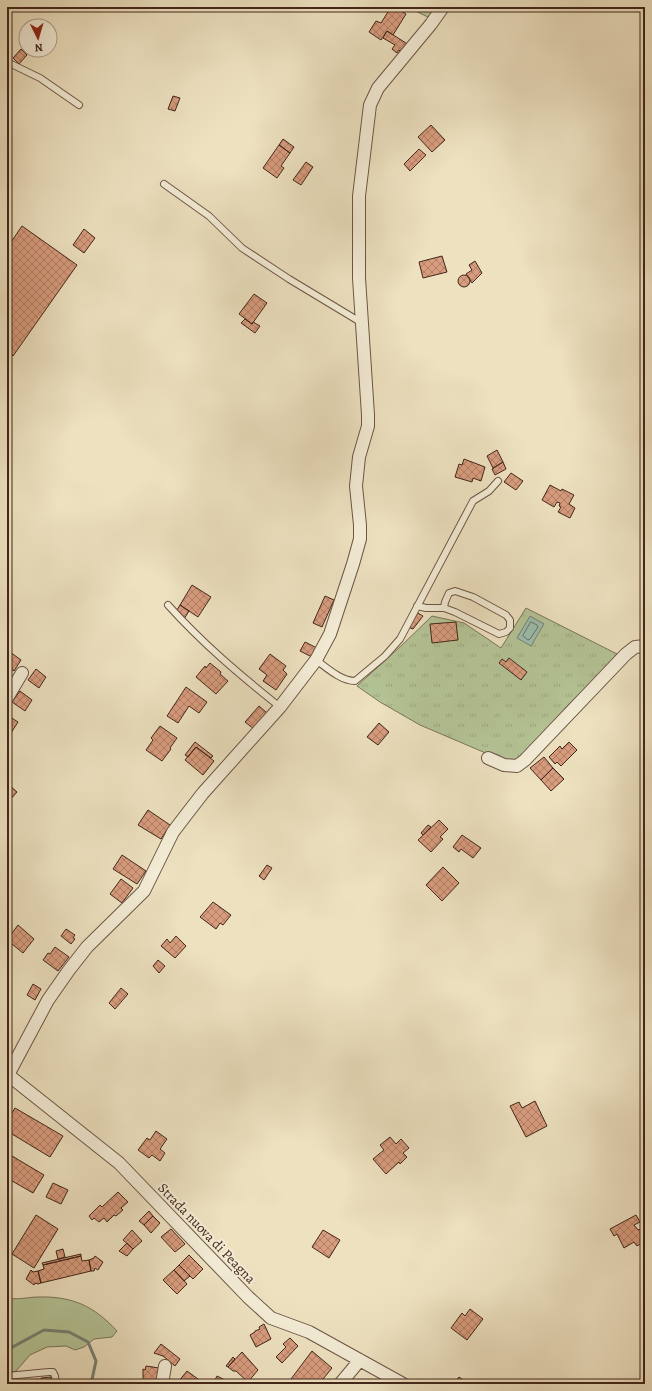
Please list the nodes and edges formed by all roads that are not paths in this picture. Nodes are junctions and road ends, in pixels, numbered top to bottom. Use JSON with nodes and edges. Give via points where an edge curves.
{"nodes":[{"id":1,"x":443,"y":7,"type":"edge"},
{"id":2,"x":7,"y":62,"type":"edge"},
{"id":3,"x":79,"y":105,"type":"dead end"},
{"id":4,"x":164,"y":184,"type":"dead end"},
{"id":5,"x":362,"y":323,"type":"junction"},
{"id":6,"x":498,"y":481,"type":"dead end"},
{"id":7,"x":168,"y":606,"type":"dead end"},
{"id":8,"x":417,"y":606,"type":"junction"},
{"id":9,"x":444,"y":608,"type":"junction"},
{"id":10,"x":645,"y":646,"type":"edge"},
{"id":11,"x":316,"y":660,"type":"junction"},
{"id":12,"x":22,"y":673,"type":"dead end"},
{"id":13,"x":7,"y":698,"type":"edge"},
{"id":14,"x":280,"y":707,"type":"junction"},
{"id":15,"x":488,"y":758,"type":"dead end"},
{"id":16,"x":7,"y":1074,"type":"edge"},
{"id":17,"x":360,"y":1360,"type":"junction"},
{"id":18,"x":165,"y":1366,"type":"dead end"},
{"id":19,"x":7,"y":1376,"type":"edge"},
{"id":20,"x":56,"y":1384,"type":"edge"},
{"id":21,"x":162,"y":1384,"type":"edge"},
{"id":22,"x":340,"y":1384,"type":"edge"},
{"id":23,"x":403,"y":1384,"type":"edge"}],
"edges":[{"from":1,"to":5,"type":"street","via":[[378,88],[370,105],[359,196]]},
{"from":2,"to":3,"type":"lane","via":[[40,78]]},
{"from":4,"to":5,"type":"lane","via":[[209,216],[242,248]]},
{"from":5,"to":11,"type":"street","via":[[368,426],[359,457],[356,486],[360,539],[330,634]]},
{"from":6,"to":8,"type":"lane","via":[[473,501]]},
{"from":7,"to":14,"type":"lane","via":[[234,670]]},
{"from":8,"to":9,"type":"lane"},
{"from":8,"to":11,"type":"lane","via":[[400,639],[385,656],[355,681],[348,681]]},
{"from":9,"to":9,"type":"lane","via":[[498,634],[510,628],[510,620],[506,615],[473,597],[455,591],[449,594]]},
{"from":10,"to":15,"type":"street","via":[[636,647],[626,654],[517,766],[504,766]]},
{"from":11,"to":14,"type":"street"},
{"from":12,"to":13,"type":"street"},
{"from":14,"to":16,"type":"street","via":[[203,793],[173,832],[144,891],[87,947],[68,970],[48,1000]]},
{"from":16,"to":17,"type":"street","name":"Strada nuova di Peagna","via":[[119,1163],[271,1318],[309,1332]]},
{"from":17,"to":22,"type":"street"},
{"from":17,"to":23,"type":"street","name":"Strada nuova di Peagna"},
{"from":18,"to":21,"type":"street"},
{"from":19,"to":20,"type":"lane","via":[[53,1372]]}]}
